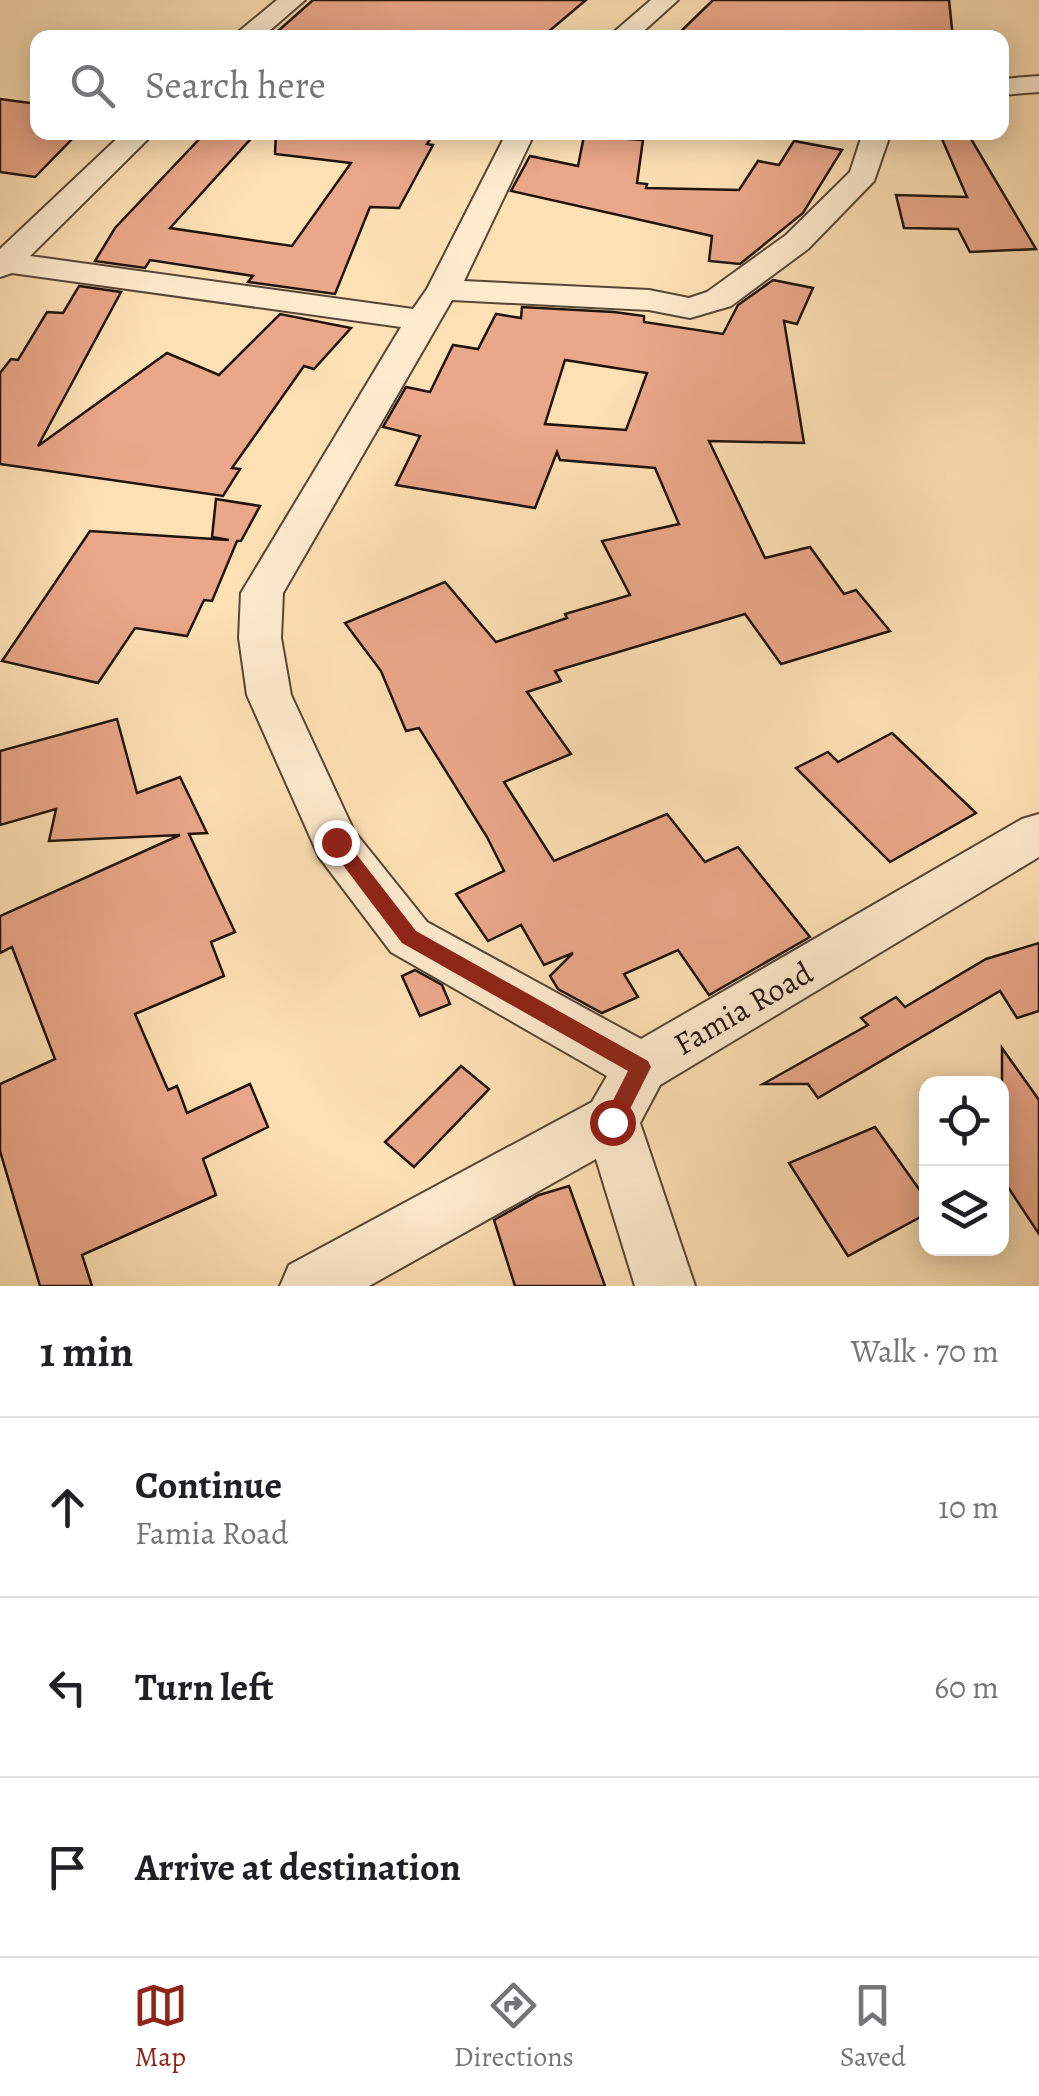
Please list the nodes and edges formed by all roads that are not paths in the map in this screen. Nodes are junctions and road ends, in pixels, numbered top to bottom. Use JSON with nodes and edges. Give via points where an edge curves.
{"nodes":[{"id":1,"x":293,"y":0,"type":"edge"},
{"id":2,"x":666,"y":0,"type":"edge"},
{"id":3,"x":254,"y":30,"type":"edge"},
{"id":4,"x":630,"y":30,"type":"edge"},
{"id":5,"x":1039,"y":84,"type":"edge"},
{"id":6,"x":1009,"y":86,"type":"edge"},
{"id":7,"x":133,"y":140,"type":"edge"},
{"id":8,"x":518,"y":140,"type":"edge"},
{"id":9,"x":875,"y":140,"type":"edge"},
{"id":10,"x":2,"y":264,"type":"edge"},
{"id":11,"x":432,"y":305,"type":"junction"},
{"id":12,"x":1039,"y":833,"type":"edge"},
{"id":13,"x":641,"y":1067,"type":"junction"},
{"id":14,"x":612,"y":1122,"type":"junction"},
{"id":15,"x":310,"y":1286,"type":"edge"},
{"id":16,"x":665,"y":1286,"type":"edge"}],
"edges":[{"from":1,"to":3,"type":"street"},
{"from":2,"to":4,"type":"street"},
{"from":5,"to":6,"type":"street"},
{"from":7,"to":10,"type":"street"},
{"from":8,"to":11,"type":"street"},
{"from":9,"to":11,"type":"street","via":[[864,175],[797,242],[718,299],[690,308],[650,300]]},
{"from":10,"to":11,"type":"street"},
{"from":11,"to":13,"type":"street","via":[[262,592],[260,638],[269,695],[336,842],[409,937]]},
{"from":12,"to":13,"type":"street","name":"Famia Road"},
{"from":13,"to":14,"type":"street","name":"Famia Road"},
{"from":14,"to":15,"type":"street"},
{"from":14,"to":16,"type":"street"}]}
